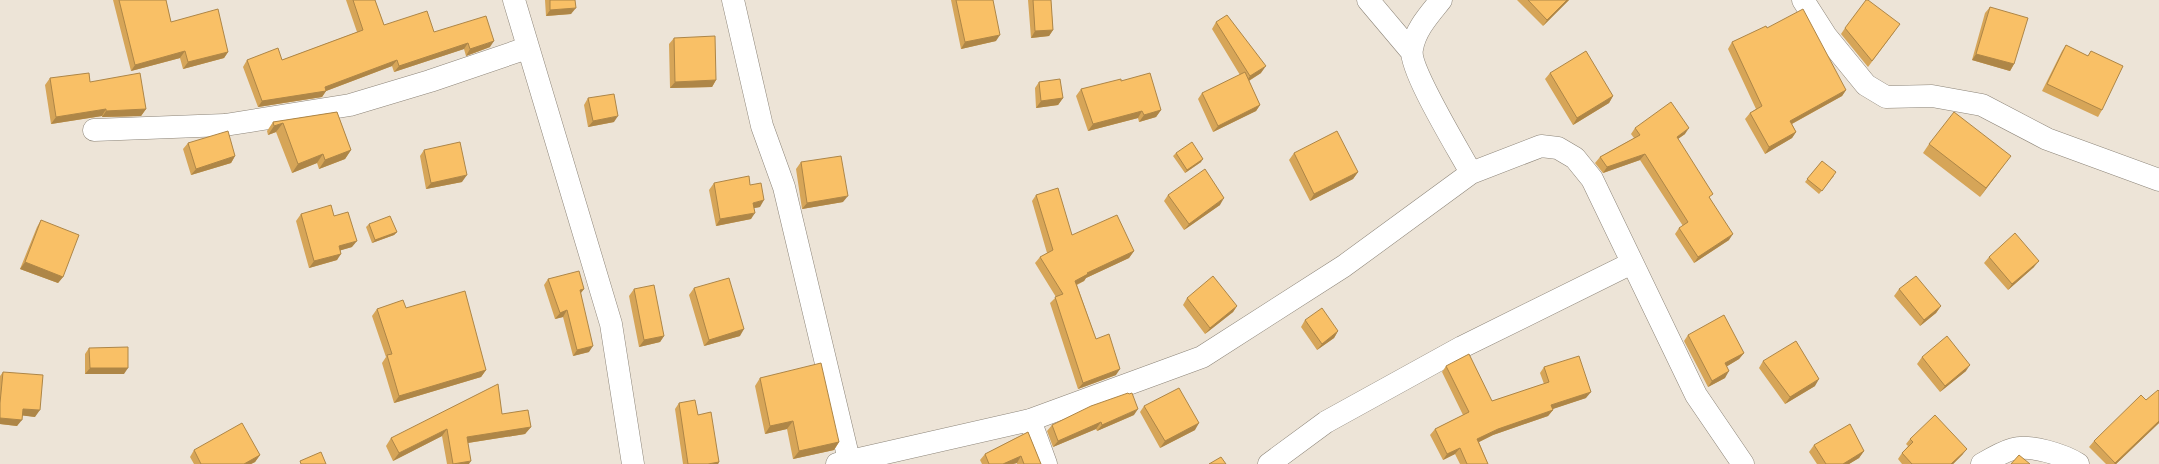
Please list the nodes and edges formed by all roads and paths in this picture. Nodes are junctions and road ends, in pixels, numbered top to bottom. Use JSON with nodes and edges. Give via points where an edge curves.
{"nodes":[{"id":1,"x":514,"y":0,"type":"edge"},
{"id":2,"x":733,"y":0,"type":"edge"},
{"id":3,"x":1368,"y":0,"type":"edge"},
{"id":4,"x":1441,"y":0,"type":"edge"},
{"id":5,"x":1803,"y":0,"type":"edge"},
{"id":6,"x":527,"y":48,"type":"junction"},
{"id":7,"x":1411,"y":50,"type":"junction"},
{"id":8,"x":94,"y":130,"type":"dead end"},
{"id":9,"x":1471,"y":173,"type":"junction"},
{"id":10,"x":2159,"y":180,"type":"edge"},
{"id":11,"x":1632,"y":263,"type":"junction"},
{"id":12,"x":1030,"y":420,"type":"junction"},
{"id":13,"x":845,"y":463,"type":"edge"},
{"id":14,"x":633,"y":464,"type":"edge"},
{"id":15,"x":1046,"y":464,"type":"edge"},
{"id":16,"x":1269,"y":464,"type":"edge"},
{"id":17,"x":1743,"y":464,"type":"edge"},
{"id":18,"x":1982,"y":464,"type":"edge"},
{"id":19,"x":2078,"y":464,"type":"edge"}],
"edges":[{"from":1,"to":6,"type":"street"},
{"from":2,"to":13,"type":"street","via":[[762,126],[786,194]]},
{"from":3,"to":7,"type":"street"},
{"from":4,"to":7,"type":"street","via":[[1422,22]]},
{"from":5,"to":10,"type":"street","via":[[1826,36],[1866,85],[1886,97],[1932,96],[1982,105],[2047,139]]},
{"from":6,"to":8,"type":"street","via":[[350,105],[225,125]]},
{"from":6,"to":14,"type":"street","via":[[611,324]]},
{"from":7,"to":9,"type":"street","via":[[1418,74]]},
{"from":9,"to":11,"type":"street","via":[[1540,146],[1558,148],[1576,158],[1592,179]]},
{"from":9,"to":12,"type":"street","via":[[1344,266],[1202,357]]},
{"from":11,"to":16,"type":"street","via":[[1462,347],[1332,418]]},
{"from":11,"to":17,"type":"street","via":[[1696,395]]},
{"from":12,"to":13,"type":"street"},
{"from":12,"to":15,"type":"street"},
{"from":18,"to":19,"type":"street","via":[[2014,448],[2043,450],[2066,456]]}]}
